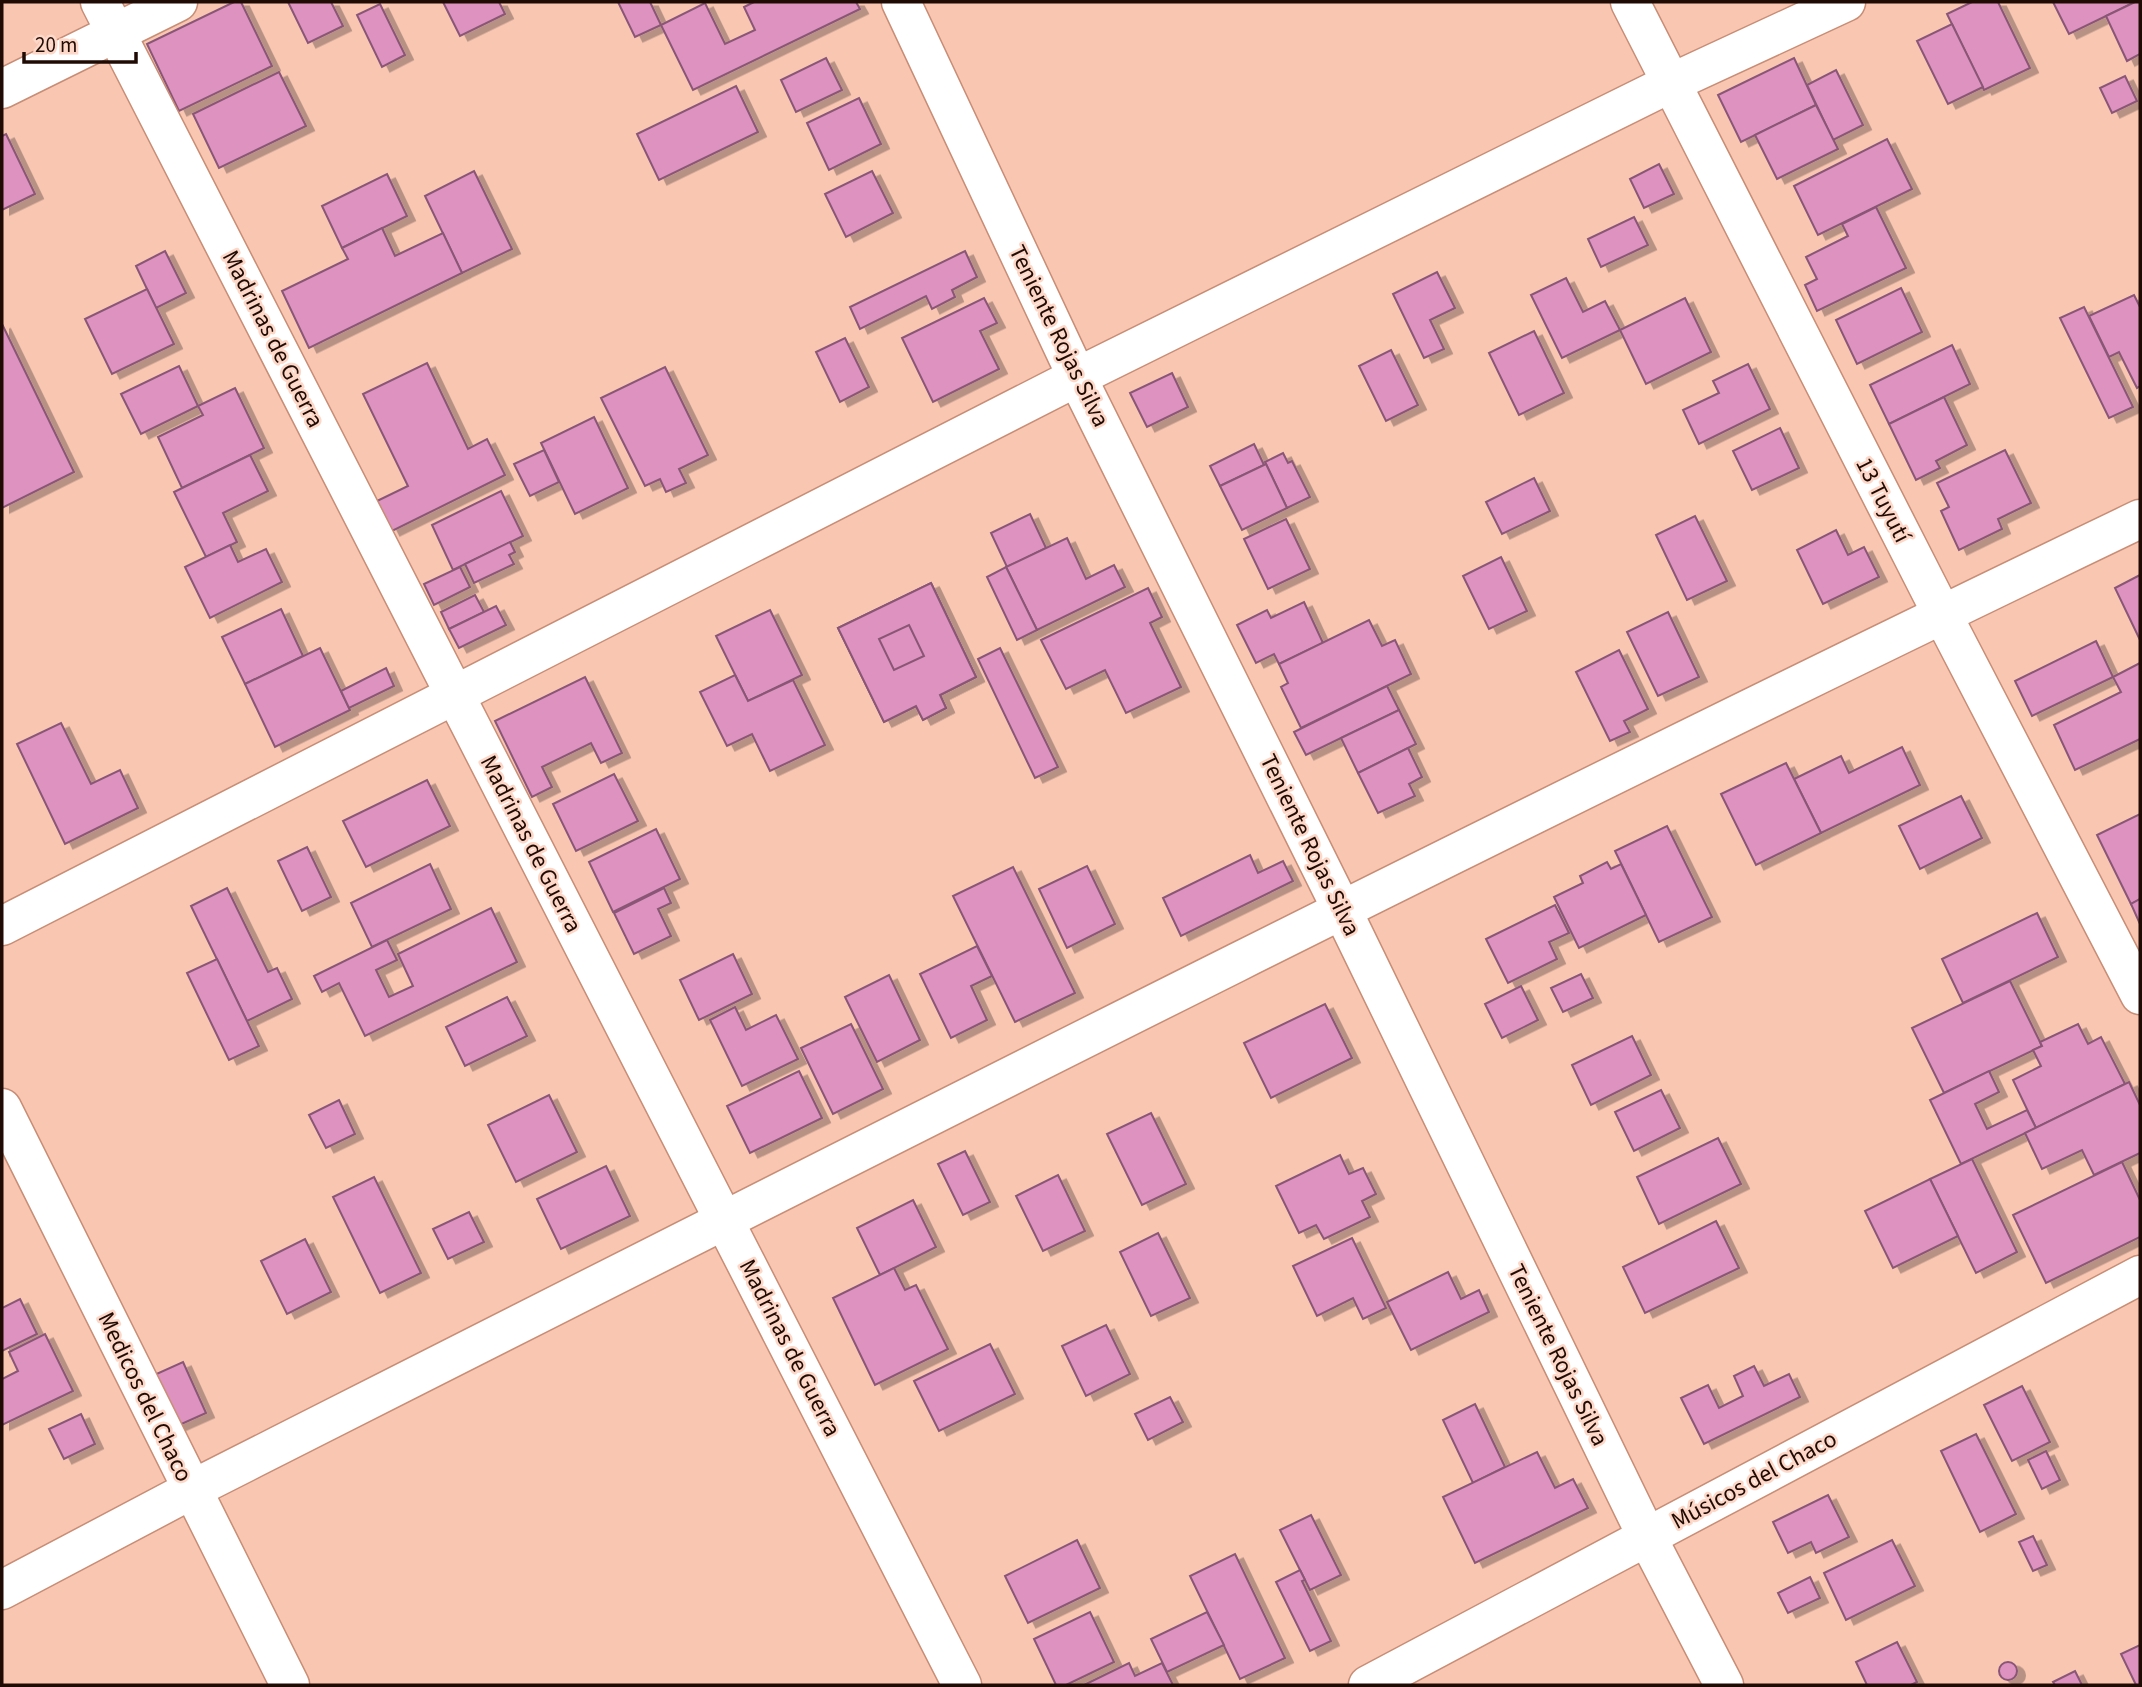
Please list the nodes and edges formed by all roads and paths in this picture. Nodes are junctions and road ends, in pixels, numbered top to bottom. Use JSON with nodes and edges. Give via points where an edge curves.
{"nodes":[{"id":1,"x":178,"y":2,"type":"edge"},
{"id":2,"x":901,"y":2,"type":"edge"},
{"id":3,"x":1630,"y":2,"type":"edge"},
{"id":4,"x":1846,"y":2,"type":"edge"},
{"id":5,"x":108,"y":17,"type":"edge"},
{"id":6,"x":1671,"y":83,"type":"junction"},
{"id":7,"x":2,"y":89,"type":"edge"},
{"id":8,"x":1077,"y":377,"type":"junction"},
{"id":9,"x":2140,"y":519,"type":"edge"},
{"id":10,"x":1942,"y":614,"type":"junction"},
{"id":11,"x":454,"y":694,"type":"junction"},
{"id":12,"x":1342,"y":909,"type":"junction"},
{"id":13,"x":2,"y":926,"type":"edge"},
{"id":14,"x":2140,"y":995,"type":"edge"},
{"id":15,"x":2,"y":1108,"type":"edge"},
{"id":16,"x":724,"y":1220,"type":"junction"},
{"id":17,"x":2140,"y":1275,"type":"edge"},
{"id":18,"x":191,"y":1490,"type":"junction"},
{"id":19,"x":1647,"y":1537,"type":"junction"},
{"id":20,"x":2,"y":1590,"type":"edge"},
{"id":21,"x":290,"y":1685,"type":"edge"},
{"id":22,"x":962,"y":1685,"type":"edge"},
{"id":23,"x":1368,"y":1685,"type":"edge"},
{"id":24,"x":1724,"y":1685,"type":"edge"}],
"edges":[{"from":1,"to":5,"type":"street"},
{"from":2,"to":8,"type":"street","name":"Teniente Rojas Silva"},
{"from":3,"to":6,"type":"street","name":"13 Tuyutí"},
{"from":4,"to":6,"type":"street"},
{"from":5,"to":7,"type":"street"},
{"from":5,"to":11,"type":"street","name":"Madrinas de Guerra"},
{"from":6,"to":8,"type":"street"},
{"from":6,"to":10,"type":"street","name":"13 Tuyutí"},
{"from":8,"to":11,"type":"street"},
{"from":8,"to":12,"type":"street","name":"Teniente Rojas Silva"},
{"from":9,"to":10,"type":"street"},
{"from":10,"to":12,"type":"street"},
{"from":10,"to":14,"type":"street","name":"13 Tuyutí"},
{"from":11,"to":13,"type":"street"},
{"from":11,"to":16,"type":"street","name":"Madrinas de Guerra"},
{"from":12,"to":16,"type":"street"},
{"from":12,"to":19,"type":"street","name":"Teniente Rojas Silva"},
{"from":15,"to":18,"type":"street","name":"Medicos del Chaco"},
{"from":16,"to":18,"type":"street"},
{"from":16,"to":22,"type":"street","name":"Madrinas de Guerra"},
{"from":17,"to":19,"type":"street","name":"Músicos del Chaco"},
{"from":18,"to":20,"type":"street"},
{"from":18,"to":21,"type":"street","name":"Medicos del Chaco"},
{"from":19,"to":23,"type":"street","name":"Músicos del Chaco"},
{"from":19,"to":24,"type":"street","name":"Teniente Rojas Silva"}]}
